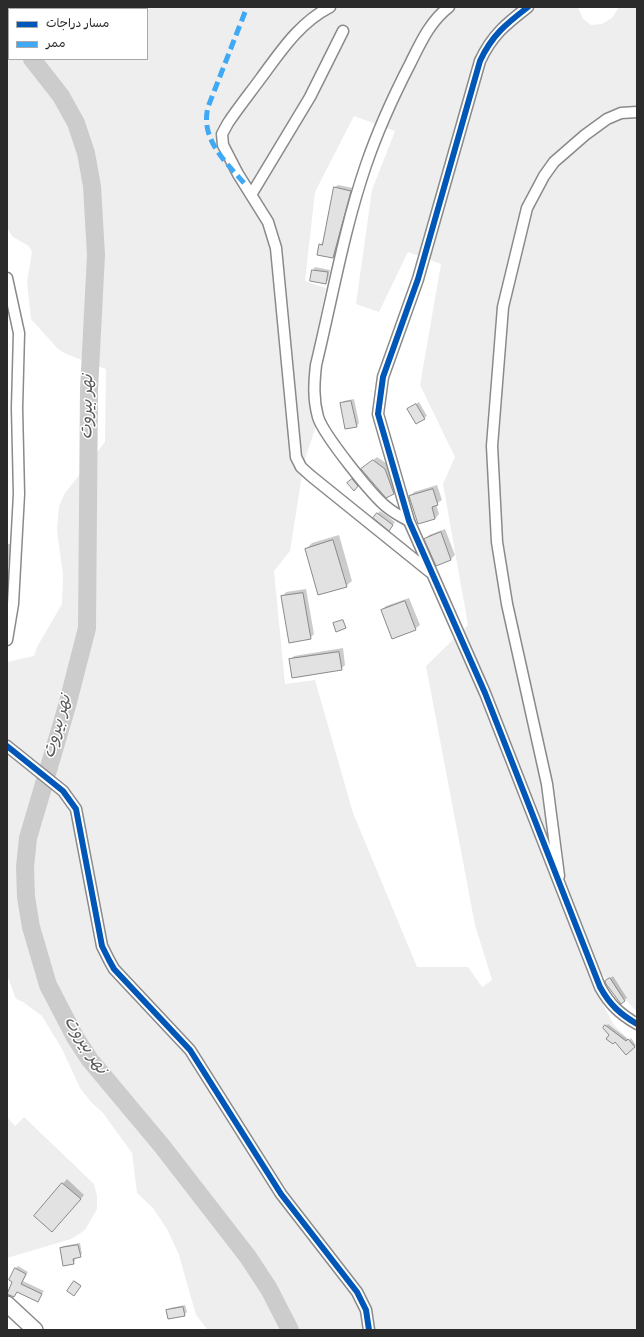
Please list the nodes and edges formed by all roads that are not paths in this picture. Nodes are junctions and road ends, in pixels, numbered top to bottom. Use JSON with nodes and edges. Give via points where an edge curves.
{"nodes":[{"id":1,"x":330,"y":7,"type":"edge"},
{"id":2,"x":449,"y":7,"type":"edge"},
{"id":3,"x":528,"y":7,"type":"edge"},
{"id":4,"x":343,"y":31,"type":"dead end"},
{"id":5,"x":637,"y":112,"type":"edge"},
{"id":6,"x":251,"y":195,"type":"junction"},
{"id":7,"x":7,"y":278,"type":"edge"},
{"id":8,"x":409,"y":521,"type":"junction"},
{"id":9,"x":432,"y":573,"type":"junction"},
{"id":10,"x":7,"y":640,"type":"edge"},
{"id":11,"x":7,"y":746,"type":"edge"},
{"id":12,"x":560,"y":888,"type":"junction"},
{"id":13,"x":637,"y":1024,"type":"edge"},
{"id":14,"x":7,"y":1304,"type":"edge"},
{"id":15,"x":36,"y":1330,"type":"edge"},
{"id":16,"x":369,"y":1330,"type":"edge"}],
"edges":[{"from":1,"to":6,"type":"street","via":[[316,14],[296,32],[235,112],[222,134],[225,149]]},
{"from":2,"to":8,"type":"street","via":[[432,23],[409,66],[390,103],[366,165],[351,216],[314,382],[318,418],[328,437],[384,504]]},
{"from":3,"to":8,"type":"street","via":[[502,27],[480,61],[418,279],[383,377],[378,419]]},
{"from":4,"to":6,"type":"street","via":[[310,96]]},
{"from":5,"to":12,"type":"street","via":[[621,113],[607,119],[554,162],[544,176],[527,208],[503,306],[492,446],[497,542],[507,604],[547,784]]},
{"from":6,"to":9,"type":"street","via":[[268,222],[276,248],[296,457],[301,467]]},
{"from":7,"to":10,"type":"street","via":[[18,333],[19,494],[13,604]]},
{"from":8,"to":9,"type":"street"},
{"from":9,"to":12,"type":"street","via":[[485,693]]},
{"from":11,"to":16,"type":"street","via":[[63,791],[76,809],[102,946],[114,969],[190,1050],[281,1194],[357,1292],[366,1310]]},
{"from":12,"to":13,"type":"street","via":[[606,998],[621,1015]]},
{"from":14,"to":15,"type":"street"}]}
